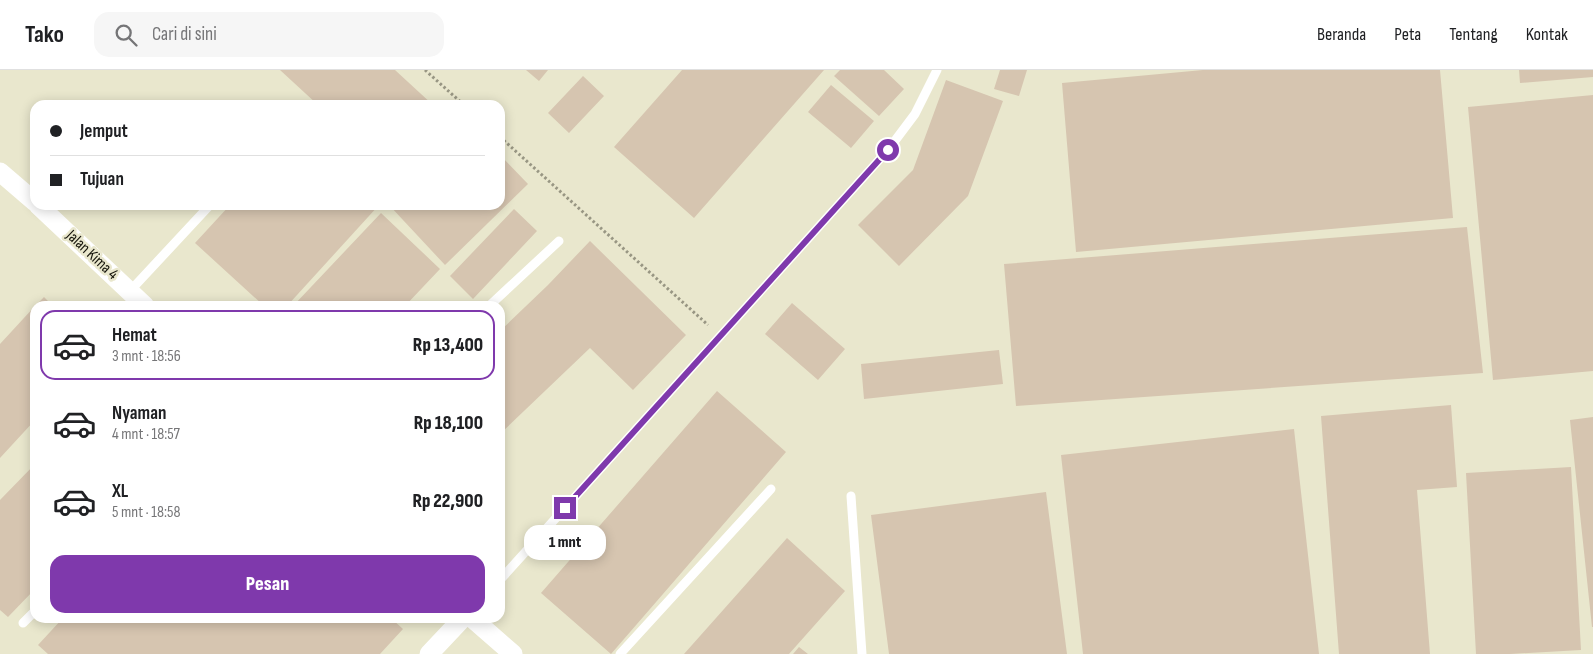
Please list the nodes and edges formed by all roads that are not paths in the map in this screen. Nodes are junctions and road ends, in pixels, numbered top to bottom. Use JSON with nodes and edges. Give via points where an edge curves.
{"nodes":[{"id":1,"x":937,"y":70,"type":"edge"},
{"id":2,"x":0,"y":172,"type":"edge"},
{"id":3,"x":30,"y":198,"type":"edge"},
{"id":4,"x":43,"y":210,"type":"edge"},
{"id":5,"x":205,"y":210,"type":"edge"},
{"id":6,"x":559,"y":241,"type":"dead end"},
{"id":7,"x":130,"y":291,"type":"junction"},
{"id":8,"x":140,"y":301,"type":"edge"},
{"id":9,"x":494,"y":301,"type":"edge"},
{"id":10,"x":771,"y":489,"type":"dead end"},
{"id":11,"x":850,"y":496,"type":"dead end"},
{"id":12,"x":505,"y":574,"type":"edge"},
{"id":13,"x":30,"y":616,"type":"edge"},
{"id":14,"x":23,"y":623,"type":"dead end"},
{"id":15,"x":458,"y":623,"type":"edge"},
{"id":16,"x":478,"y":623,"type":"edge"},
{"id":17,"x":429,"y":654,"type":"edge"},
{"id":18,"x":513,"y":654,"type":"edge"},
{"id":19,"x":620,"y":654,"type":"edge"},
{"id":20,"x":862,"y":654,"type":"edge"}],
"edges":[{"from":1,"to":12,"type":"lane","via":[[915,114],[888,150]]},
{"from":2,"to":3,"type":"street"},
{"from":4,"to":7,"type":"street","name":"Jalan Kima 4"},
{"from":5,"to":7,"type":"lane"},
{"from":6,"to":9,"type":"lane"},
{"from":7,"to":8,"type":"street","name":"Jalan Kima 4"},
{"from":10,"to":19,"type":"lane"},
{"from":11,"to":20,"type":"lane"},
{"from":13,"to":14,"type":"lane"},
{"from":15,"to":17,"type":"street"},
{"from":16,"to":18,"type":"street"}]}
